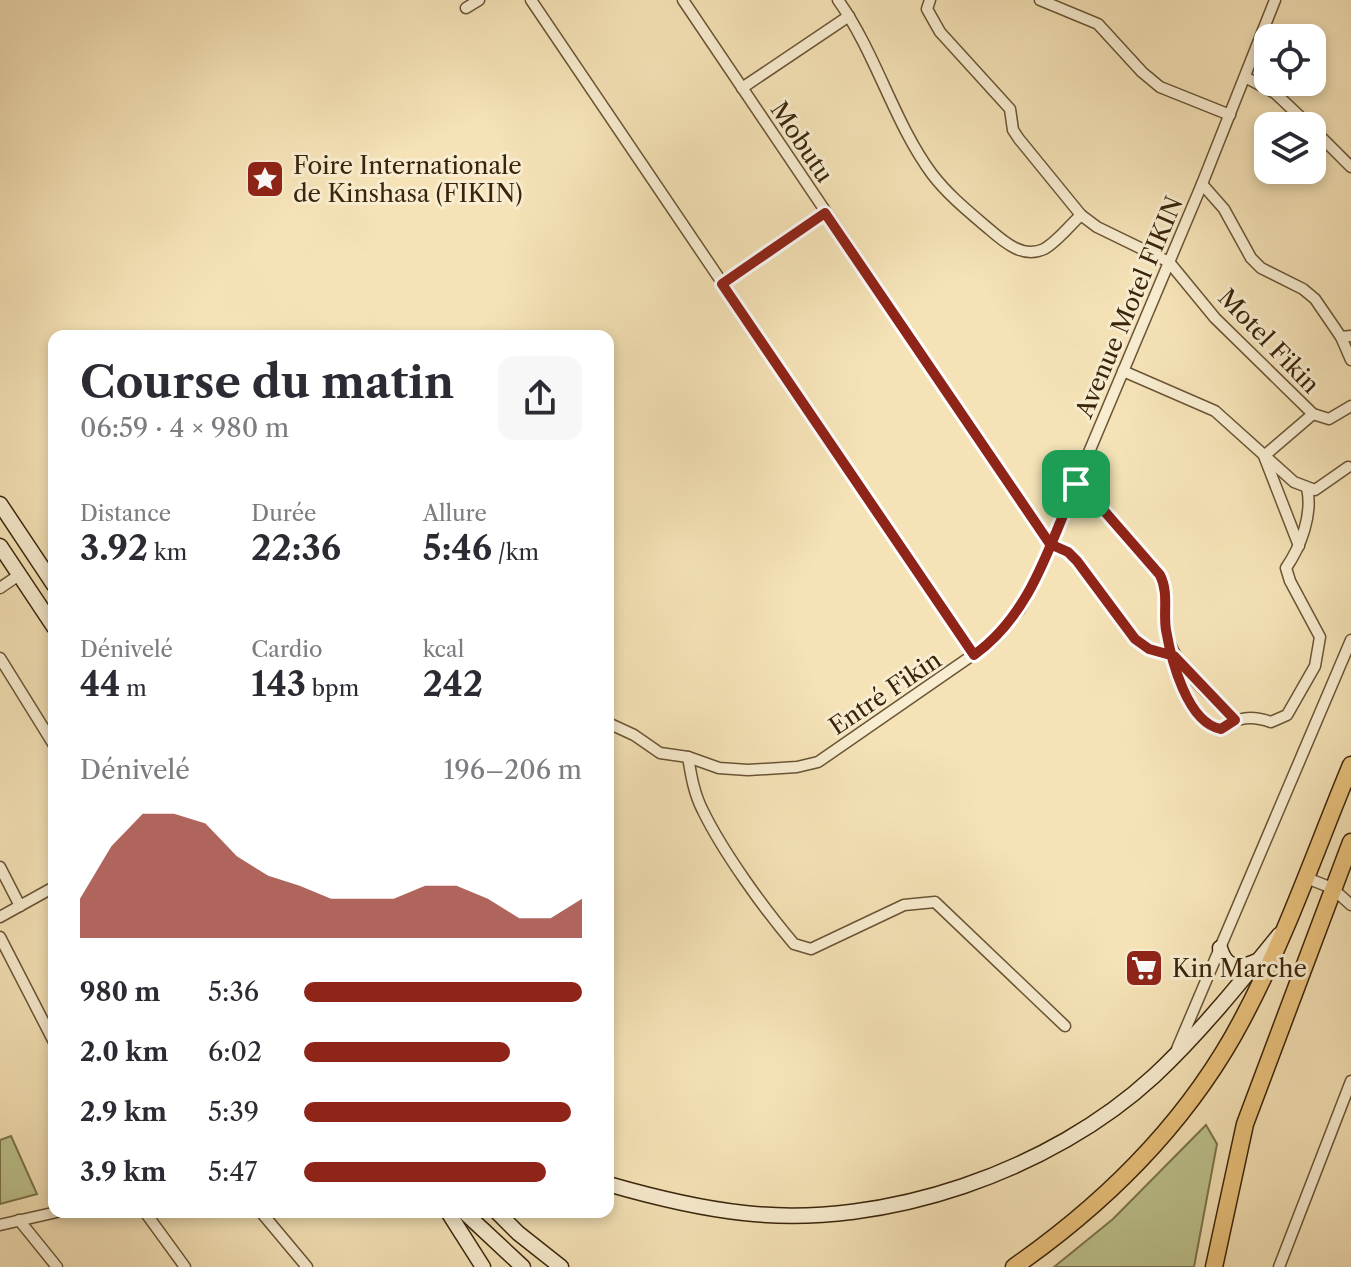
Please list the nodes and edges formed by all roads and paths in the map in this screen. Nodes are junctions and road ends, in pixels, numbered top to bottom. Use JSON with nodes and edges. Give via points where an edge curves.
{"nodes":[{"id":1,"x":479,"y":0,"type":"edge"},
{"id":2,"x":531,"y":0,"type":"edge"},
{"id":3,"x":683,"y":0,"type":"edge"},
{"id":4,"x":838,"y":0,"type":"edge"},
{"id":5,"x":930,"y":0,"type":"edge"},
{"id":6,"x":1040,"y":0,"type":"edge"},
{"id":7,"x":1275,"y":0,"type":"edge"},
{"id":8,"x":466,"y":8,"type":"dead end"},
{"id":9,"x":849,"y":16,"type":"junction"},
{"id":10,"x":1245,"y":77,"type":"junction"},
{"id":11,"x":742,"y":88,"type":"junction"},
{"id":12,"x":1295,"y":112,"type":"edge"},
{"id":13,"x":1230,"y":115,"type":"junction"},
{"id":14,"x":1326,"y":142,"type":"edge"},
{"id":15,"x":1351,"y":167,"type":"edge"},
{"id":16,"x":1202,"y":184,"type":"junction"},
{"id":17,"x":825,"y":213,"type":"junction"},
{"id":18,"x":1081,"y":215,"type":"junction"},
{"id":19,"x":1169,"y":262,"type":"junction"},
{"id":20,"x":722,"y":284,"type":"junction"},
{"id":21,"x":1346,"y":336,"type":"edge"},
{"id":22,"x":1351,"y":360,"type":"edge"},
{"id":23,"x":1123,"y":371,"type":"junction"},
{"id":24,"x":1351,"y":406,"type":"edge"},
{"id":25,"x":1313,"y":414,"type":"junction"},
{"id":26,"x":1264,"y":456,"type":"junction"},
{"id":27,"x":1348,"y":467,"type":"dead end"},
{"id":28,"x":1076,"y":484,"type":"junction"},
{"id":29,"x":1307,"y":488,"type":"junction"},
{"id":30,"x":0,"y":504,"type":"edge"},
{"id":31,"x":1050,"y":544,"type":"junction"},
{"id":32,"x":0,"y":546,"type":"edge"},
{"id":33,"x":1300,"y":547,"type":"junction"},
{"id":34,"x":19,"y":575,"type":"junction"},
{"id":35,"x":48,"y":576,"type":"edge"},
{"id":36,"x":0,"y":588,"type":"edge"},
{"id":37,"x":48,"y":618,"type":"edge"},
{"id":38,"x":1351,"y":640,"type":"edge"},
{"id":39,"x":974,"y":655,"type":"junction"},
{"id":40,"x":1174,"y":656,"type":"junction"},
{"id":41,"x":0,"y":658,"type":"edge"},
{"id":42,"x":1235,"y":720,"type":"junction"},
{"id":43,"x":614,"y":726,"type":"edge"},
{"id":44,"x":48,"y":735,"type":"edge"},
{"id":45,"x":688,"y":757,"type":"junction"},
{"id":46,"x":1351,"y":765,"type":"edge"},
{"id":47,"x":1351,"y":842,"type":"edge"},
{"id":48,"x":0,"y":867,"type":"edge"},
{"id":49,"x":1304,"y":877,"type":"junction"},
{"id":50,"x":1332,"y":888,"type":"junction"},
{"id":51,"x":48,"y":890,"type":"edge"},
{"id":52,"x":1351,"y":905,"type":"edge"},
{"id":53,"x":20,"y":906,"type":"junction"},
{"id":54,"x":0,"y":917,"type":"edge"},
{"id":55,"x":1282,"y":932,"type":"junction"},
{"id":56,"x":0,"y":937,"type":"edge"},
{"id":57,"x":1220,"y":948,"type":"junction"},
{"id":58,"x":1258,"y":961,"type":"junction"},
{"id":59,"x":1065,"y":1026,"type":"dead end"},
{"id":60,"x":48,"y":1030,"type":"edge"},
{"id":61,"x":1176,"y":1051,"type":"junction"},
{"id":62,"x":1351,"y":1081,"type":"edge"},
{"id":63,"x":614,"y":1186,"type":"edge"},
{"id":64,"x":48,"y":1214,"type":"edge"},
{"id":65,"x":149,"y":1218,"type":"edge"},
{"id":66,"x":266,"y":1218,"type":"edge"},
{"id":67,"x":452,"y":1218,"type":"edge"},
{"id":68,"x":470,"y":1218,"type":"edge"},
{"id":69,"x":503,"y":1218,"type":"edge"},
{"id":70,"x":19,"y":1220,"type":"junction"},
{"id":71,"x":0,"y":1225,"type":"edge"},
{"id":72,"x":57,"y":1267,"type":"edge"},
{"id":73,"x":185,"y":1267,"type":"edge"},
{"id":74,"x":307,"y":1267,"type":"edge"},
{"id":75,"x":483,"y":1267,"type":"edge"},
{"id":76,"x":523,"y":1267,"type":"edge"},
{"id":77,"x":561,"y":1267,"type":"edge"},
{"id":78,"x":1014,"y":1267,"type":"edge"},
{"id":79,"x":1214,"y":1267,"type":"edge"},
{"id":80,"x":1279,"y":1267,"type":"edge"}],
"edges":[{"from":1,"to":8,"type":"street"},
{"from":2,"to":20,"type":"street"},
{"from":3,"to":11,"type":"street","name":"Mobutu"},
{"from":4,"to":9,"type":"street"},
{"from":5,"to":18,"type":"street","via":[[927,9],[940,32],[1010,109],[1019,139]]},
{"from":6,"to":13,"type":"street","via":[[1098,24],[1160,87]]},
{"from":7,"to":10,"type":"street","name":"Avenue Motel FIKIN"},
{"from":9,"to":11,"type":"street"},
{"from":9,"to":18,"type":"street","via":[[931,172],[977,219],[1011,247],[1025,250],[1043,249]]},
{"from":10,"to":12,"type":"street","via":[[1275,93]]},
{"from":10,"to":13,"type":"street","name":"Avenue Motel FIKIN"},
{"from":11,"to":17,"type":"street","name":"Mobutu"},
{"from":13,"to":16,"type":"street","name":"Avenue Motel FIKIN"},
{"from":14,"to":15,"type":"street"},
{"from":16,"to":19,"type":"street","name":"Avenue Motel FIKIN"},
{"from":16,"to":21,"type":"street","name":"Motel Fikin","via":[[1224,209],[1251,258],[1303,289]]},
{"from":17,"to":20,"type":"street"},
{"from":17,"to":31,"type":"street","name":"Mobutu"},
{"from":18,"to":19,"type":"street"},
{"from":19,"to":23,"type":"street","name":"Avenue Motel FIKIN"},
{"from":19,"to":25,"type":"street","name":"Motel Fikin","via":[[1215,318]]},
{"from":20,"to":39,"type":"street"},
{"from":21,"to":22,"type":"street","name":"Motel Fikin"},
{"from":23,"to":26,"type":"street","via":[[1215,411]]},
{"from":23,"to":28,"type":"street","name":"Avenue Motel FIKIN"},
{"from":24,"to":25,"type":"street","name":"Motel Fikin","via":[[1329,419]]},
{"from":25,"to":26,"type":"street"},
{"from":26,"to":29,"type":"street"},
{"from":26,"to":33,"type":"street"},
{"from":27,"to":29,"type":"street","via":[[1315,490]]},
{"from":28,"to":31,"type":"street","name":"Avenue Motel FIKIN"},
{"from":28,"to":40,"type":"street","via":[[1160,575]]},
{"from":29,"to":33,"type":"street","via":[[1311,505]]},
{"from":30,"to":35,"type":"main road"},
{"from":31,"to":39,"type":"street","name":"Avenue Motel FIKIN","via":[[1020,609]]},
{"from":31,"to":40,"type":"street","via":[[1077,561],[1135,639]]},
{"from":32,"to":34,"type":"main road"},
{"from":33,"to":42,"type":"street","via":[[1286,568],[1320,637],[1315,666],[1287,715],[1271,722],[1255,716]]},
{"from":34,"to":36,"type":"street"},
{"from":34,"to":37,"type":"main road"},
{"from":38,"to":57,"type":"street"},
{"from":39,"to":45,"type":"street","name":"Entré Fikin","via":[[818,762],[748,770],[719,768]]},
{"from":40,"to":42,"type":"street"},
{"from":40,"to":42,"type":"street","via":[[1181,689],[1199,714],[1214,728]]},
{"from":41,"to":44,"type":"street"},
{"from":43,"to":45,"type":"street","via":[[660,753]]},
{"from":45,"to":59,"type":"street","via":[[702,810],[794,944],[811,949],[904,905],[935,902]]},
{"from":46,"to":49,"type":"highway"},
{"from":47,"to":50,"type":"highway"},
{"from":48,"to":53,"type":"street"},
{"from":49,"to":50,"type":"street"},
{"from":49,"to":55,"type":"highway"},
{"from":50,"to":52,"type":"street"},
{"from":50,"to":79,"type":"highway","via":[[1245,1124]]},
{"from":51,"to":53,"type":"street"},
{"from":53,"to":54,"type":"street"},
{"from":55,"to":58,"type":"main road"},
{"from":55,"to":78,"type":"highway","via":[[1242,1020],[1184,1108],[1095,1205]]},
{"from":56,"to":60,"type":"street"},
{"from":57,"to":58,"type":"main road","via":[[1232,966]]},
{"from":57,"to":61,"type":"street"},
{"from":58,"to":61,"type":"main road"},
{"from":61,"to":63,"type":"main road","via":[[1109,1111],[1026,1162],[901,1204],[814,1214],[747,1213],[677,1203]]},
{"from":62,"to":80,"type":"street"},
{"from":64,"to":70,"type":"street"},
{"from":65,"to":73,"type":"street"},
{"from":66,"to":74,"type":"street"},
{"from":67,"to":75,"type":"main road"},
{"from":68,"to":76,"type":"main road"},
{"from":69,"to":77,"type":"main road"},
{"from":70,"to":71,"type":"street"},
{"from":70,"to":72,"type":"street"}]}
